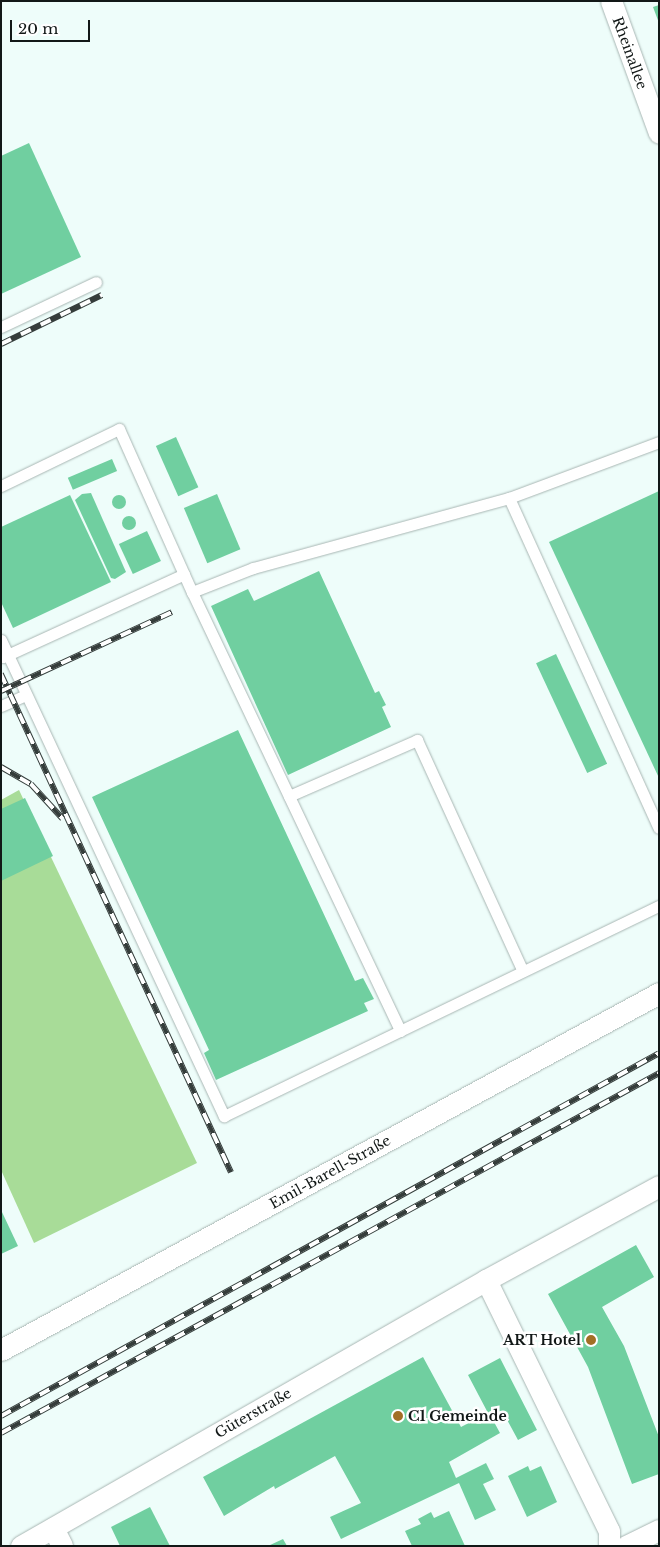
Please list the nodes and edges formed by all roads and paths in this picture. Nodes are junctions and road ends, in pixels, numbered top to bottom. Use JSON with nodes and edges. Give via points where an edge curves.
{"nodes":[{"id":1,"x":611,"y":1,"type":"edge"},
{"id":2,"x":659,"y":133,"type":"edge"},
{"id":3,"x":96,"y":282,"type":"dead end"},
{"id":4,"x":1,"y":327,"type":"edge"},
{"id":5,"x":659,"y":442,"type":"edge"},
{"id":6,"x":1,"y":486,"type":"edge"},
{"id":7,"x":509,"y":498,"type":"junction"},
{"id":8,"x":184,"y":574,"type":"junction"},
{"id":9,"x":192,"y":592,"type":"junction"},
{"id":10,"x":1,"y":640,"type":"edge"},
{"id":11,"x":4,"y":656,"type":"edge"},
{"id":12,"x":26,"y":695,"type":"junction"},
{"id":13,"x":1,"y":706,"type":"edge"},
{"id":14,"x":289,"y":796,"type":"junction"},
{"id":15,"x":659,"y":828,"type":"edge"},
{"id":16,"x":659,"y":906,"type":"edge"},
{"id":17,"x":523,"y":971,"type":"junction"},
{"id":18,"x":659,"y":993,"type":"edge"},
{"id":19,"x":400,"y":1031,"type":"junction"},
{"id":20,"x":659,"y":1186,"type":"edge"},
{"id":21,"x":486,"y":1280,"type":"junction"},
{"id":22,"x":1,"y":1350,"type":"edge"},
{"id":23,"x":659,"y":1530,"type":"edge"},
{"id":24,"x":57,"y":1537,"type":"edge"},
{"id":25,"x":21,"y":1546,"type":"edge"},
{"id":26,"x":609,"y":1546,"type":"edge"},
{"id":27,"x":626,"y":1546,"type":"edge"}],
"edges":[{"from":1,"to":2,"type":"street","name":"Rheinallee"},
{"from":3,"to":4,"type":"lane"},
{"from":5,"to":7,"type":"lane"},
{"from":6,"to":8,"type":"lane","via":[[119,429]]},
{"from":7,"to":9,"type":"lane","via":[[253,568]]},
{"from":7,"to":15,"type":"lane"},
{"from":8,"to":9,"type":"lane"},
{"from":8,"to":11,"type":"lane"},
{"from":9,"to":14,"type":"lane"},
{"from":10,"to":11,"type":"lane"},
{"from":11,"to":12,"type":"lane"},
{"from":12,"to":13,"type":"lane"},
{"from":12,"to":19,"type":"lane","via":[[224,1116]]},
{"from":14,"to":17,"type":"lane","via":[[416,740]]},
{"from":14,"to":19,"type":"lane"},
{"from":16,"to":17,"type":"lane"},
{"from":17,"to":19,"type":"lane"},
{"from":18,"to":22,"type":"street","name":"Emil-Barell-Straße"},
{"from":20,"to":21,"type":"street","name":"Güterstraße"},
{"from":21,"to":24,"type":"street","name":"Güterstraße"},
{"from":21,"to":26,"type":"street","via":[[609,1531]]},
{"from":23,"to":27,"type":"street"},
{"from":24,"to":25,"type":"street","name":"Güterstraße"}]}
